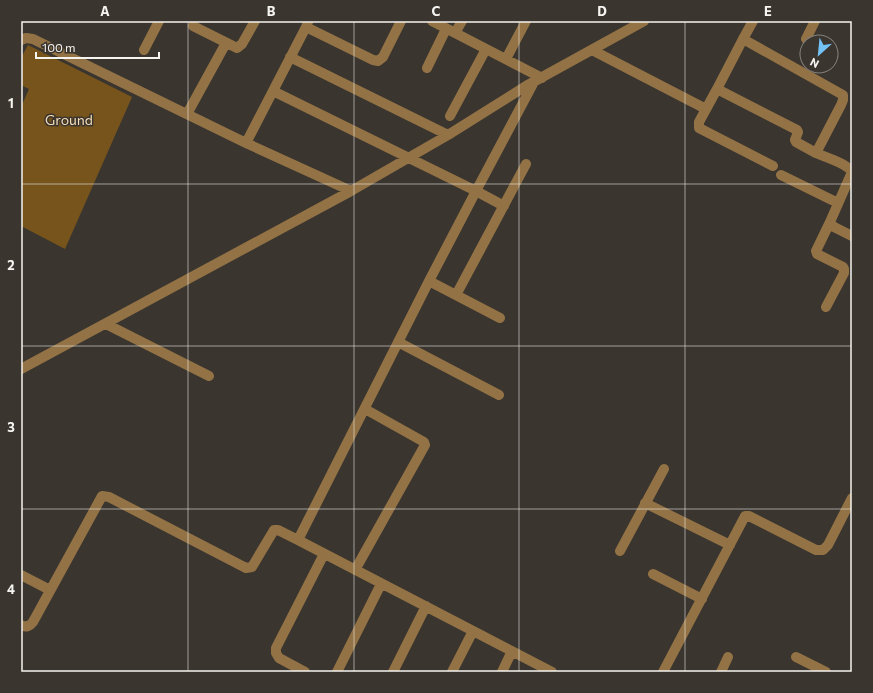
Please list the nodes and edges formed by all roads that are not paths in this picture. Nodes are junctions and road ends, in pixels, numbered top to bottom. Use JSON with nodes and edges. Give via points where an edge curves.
{"nodes":[{"id":1,"x":159,"y":21,"type":"edge"},
{"id":2,"x":254,"y":21,"type":"edge"},
{"id":3,"x":401,"y":21,"type":"edge"},
{"id":4,"x":432,"y":21,"type":"edge"},
{"id":5,"x":462,"y":21,"type":"edge"},
{"id":6,"x":526,"y":21,"type":"edge"},
{"id":7,"x":644,"y":21,"type":"edge"},
{"id":8,"x":753,"y":21,"type":"edge"},
{"id":9,"x":815,"y":21,"type":"edge"},
{"id":10,"x":308,"y":24,"type":"edge"},
{"id":11,"x":193,"y":26,"type":"dead end"},
{"id":12,"x":451,"y":31,"type":"junction"},
{"id":13,"x":808,"y":34,"type":"edge"},
{"id":14,"x":743,"y":39,"type":"junction"},
{"id":15,"x":21,"y":40,"type":"edge"},
{"id":16,"x":226,"y":43,"type":"junction"},
{"id":17,"x":486,"y":49,"type":"junction"},
{"id":18,"x":144,"y":50,"type":"dead end"},
{"id":19,"x":592,"y":50,"type":"junction"},
{"id":20,"x":290,"y":57,"type":"junction"},
{"id":21,"x":506,"y":59,"type":"junction"},
{"id":22,"x":426,"y":68,"type":"dead end"},
{"id":23,"x":538,"y":80,"type":"junction"},
{"id":24,"x":717,"y":88,"type":"junction"},
{"id":25,"x":273,"y":91,"type":"junction"},
{"id":26,"x":706,"y":109,"type":"junction"},
{"id":27,"x":186,"y":114,"type":"junction"},
{"id":28,"x":450,"y":116,"type":"dead end"},
{"id":29,"x":448,"y":135,"type":"junction"},
{"id":30,"x":246,"y":143,"type":"junction"},
{"id":31,"x":816,"y":153,"type":"junction"},
{"id":32,"x":409,"y":158,"type":"junction"},
{"id":33,"x":526,"y":164,"type":"dead end"},
{"id":34,"x":773,"y":166,"type":"dead end"},
{"id":35,"x":781,"y":175,"type":"dead end"},
{"id":36,"x":351,"y":191,"type":"junction"},
{"id":37,"x":476,"y":191,"type":"junction"},
{"id":38,"x":838,"y":203,"type":"junction"},
{"id":39,"x":504,"y":206,"type":"junction"},
{"id":40,"x":830,"y":222,"type":"junction"},
{"id":41,"x":852,"y":236,"type":"edge"},
{"id":42,"x":429,"y":281,"type":"junction"},
{"id":43,"x":456,"y":295,"type":"junction"},
{"id":44,"x":826,"y":307,"type":"dead end"},
{"id":45,"x":500,"y":318,"type":"dead end"},
{"id":46,"x":106,"y":324,"type":"junction"},
{"id":47,"x":398,"y":342,"type":"junction"},
{"id":48,"x":21,"y":369,"type":"edge"},
{"id":49,"x":209,"y":376,"type":"dead end"},
{"id":50,"x":499,"y":395,"type":"dead end"},
{"id":51,"x":365,"y":409,"type":"junction"},
{"id":52,"x":664,"y":469,"type":"dead end"},
{"id":53,"x":852,"y":498,"type":"edge"},
{"id":54,"x":645,"y":503,"type":"junction"},
{"id":55,"x":298,"y":540,"type":"junction"},
{"id":56,"x":730,"y":545,"type":"junction"},
{"id":57,"x":620,"y":551,"type":"dead end"},
{"id":58,"x":324,"y":554,"type":"junction"},
{"id":59,"x":355,"y":570,"type":"junction"},
{"id":60,"x":21,"y":574,"type":"edge"},
{"id":61,"x":653,"y":574,"type":"dead end"},
{"id":62,"x":381,"y":584,"type":"junction"},
{"id":63,"x":50,"y":590,"type":"junction"},
{"id":64,"x":702,"y":598,"type":"junction"},
{"id":65,"x":426,"y":606,"type":"junction"},
{"id":66,"x":21,"y":625,"type":"edge"},
{"id":67,"x":473,"y":631,"type":"junction"},
{"id":68,"x":512,"y":651,"type":"junction"},
{"id":69,"x":728,"y":657,"type":"dead end"},
{"id":70,"x":796,"y":657,"type":"dead end"},
{"id":71,"x":305,"y":672,"type":"edge"},
{"id":72,"x":337,"y":672,"type":"edge"},
{"id":73,"x":393,"y":672,"type":"edge"},
{"id":74,"x":452,"y":672,"type":"edge"},
{"id":75,"x":502,"y":672,"type":"edge"},
{"id":76,"x":552,"y":672,"type":"edge"},
{"id":77,"x":663,"y":672,"type":"edge"},
{"id":78,"x":721,"y":672,"type":"edge"},
{"id":79,"x":826,"y":672,"type":"edge"}],
"edges":[{"from":1,"to":18,"type":"street"},
{"from":2,"to":16,"type":"street","via":[[240,47]]},
{"from":3,"to":10,"type":"street","via":[[383,57],[378,61]]},
{"from":4,"to":12,"type":"street"},
{"from":5,"to":12,"type":"street"},
{"from":6,"to":21,"type":"street"},
{"from":7,"to":19,"type":"street"},
{"from":8,"to":14,"type":"street"},
{"from":9,"to":13,"type":"street"},
{"from":10,"to":20,"type":"street"},
{"from":11,"to":16,"type":"street"},
{"from":12,"to":17,"type":"street"},
{"from":12,"to":22,"type":"street"},
{"from":14,"to":24,"type":"street"},
{"from":14,"to":31,"type":"street","via":[[843,95],[841,105]]},
{"from":15,"to":27,"type":"street","via":[[33,40]]},
{"from":16,"to":27,"type":"street"},
{"from":17,"to":21,"type":"street"},
{"from":17,"to":28,"type":"street"},
{"from":19,"to":23,"type":"street"},
{"from":19,"to":26,"type":"street"},
{"from":20,"to":25,"type":"street"},
{"from":20,"to":29,"type":"street"},
{"from":21,"to":23,"type":"street"},
{"from":23,"to":29,"type":"street"},
{"from":23,"to":37,"type":"street"},
{"from":24,"to":26,"type":"street"},
{"from":24,"to":31,"type":"street","via":[[797,130],[796,142]]},
{"from":25,"to":30,"type":"street"},
{"from":25,"to":32,"type":"street"},
{"from":26,"to":34,"type":"street","via":[[699,122],[699,128]]},
{"from":27,"to":30,"type":"street"},
{"from":29,"to":32,"type":"street"},
{"from":30,"to":36,"type":"street"},
{"from":31,"to":38,"type":"street","via":[[846,166],[852,172]]},
{"from":32,"to":36,"type":"street"},
{"from":32,"to":37,"type":"street"},
{"from":33,"to":39,"type":"street"},
{"from":35,"to":38,"type":"street"},
{"from":36,"to":46,"type":"street"},
{"from":37,"to":39,"type":"street"},
{"from":37,"to":42,"type":"street"},
{"from":38,"to":40,"type":"street"},
{"from":39,"to":43,"type":"street"},
{"from":40,"to":41,"type":"street","via":[[834,227]]},
{"from":40,"to":44,"type":"street","via":[[816,250],[817,254],[842,267],[844,273]]},
{"from":42,"to":43,"type":"street"},
{"from":42,"to":47,"type":"street"},
{"from":43,"to":45,"type":"street"},
{"from":46,"to":48,"type":"street"},
{"from":46,"to":49,"type":"street"},
{"from":47,"to":50,"type":"street"},
{"from":47,"to":51,"type":"street"},
{"from":51,"to":55,"type":"street"},
{"from":51,"to":59,"type":"street","via":[[424,442],[425,445]]},
{"from":52,"to":54,"type":"street"},
{"from":53,"to":56,"type":"street","via":[[824,550],[816,550],[747,516],[742,520]]},
{"from":54,"to":56,"type":"street"},
{"from":54,"to":57,"type":"street"},
{"from":55,"to":58,"type":"street"},
{"from":55,"to":63,"type":"street","via":[[274,530],[252,567],[246,568],[105,496],[100,498]]},
{"from":56,"to":64,"type":"street"},
{"from":58,"to":59,"type":"street"},
{"from":58,"to":71,"type":"street","via":[[276,648],[279,658]]},
{"from":59,"to":62,"type":"street"},
{"from":60,"to":63,"type":"street"},
{"from":61,"to":64,"type":"street"},
{"from":62,"to":65,"type":"street"},
{"from":62,"to":72,"type":"street"},
{"from":63,"to":66,"type":"street","via":[[30,625]]},
{"from":64,"to":77,"type":"street"},
{"from":65,"to":67,"type":"street"},
{"from":65,"to":73,"type":"street"},
{"from":67,"to":68,"type":"street"},
{"from":67,"to":74,"type":"street"},
{"from":68,"to":75,"type":"street"},
{"from":68,"to":76,"type":"street"},
{"from":69,"to":78,"type":"street"},
{"from":70,"to":79,"type":"street"}]}
